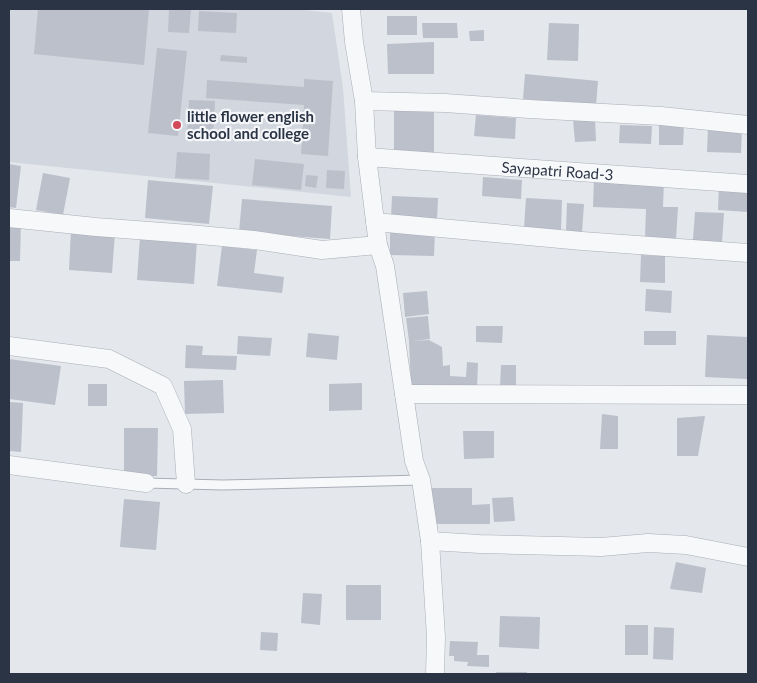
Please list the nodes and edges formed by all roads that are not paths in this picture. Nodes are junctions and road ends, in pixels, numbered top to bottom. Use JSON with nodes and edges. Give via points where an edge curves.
{"nodes":[{"id":1,"x":350,"y":9,"type":"edge"},
{"id":2,"x":364,"y":100,"type":"junction"},
{"id":3,"x":748,"y":125,"type":"edge"},
{"id":4,"x":368,"y":157,"type":"junction"},
{"id":5,"x":748,"y":184,"type":"edge"},
{"id":6,"x":9,"y":218,"type":"edge"},
{"id":7,"x":375,"y":222,"type":"junction"},
{"id":8,"x":378,"y":245,"type":"junction"},
{"id":9,"x":748,"y":253,"type":"edge"},
{"id":10,"x":9,"y":346,"type":"edge"},
{"id":11,"x":404,"y":394,"type":"junction"},
{"id":12,"x":748,"y":394,"type":"edge"},
{"id":13,"x":9,"y":465,"type":"edge"},
{"id":14,"x":421,"y":480,"type":"junction"},
{"id":15,"x":146,"y":483,"type":"joint"},
{"id":16,"x":186,"y":484,"type":"junction"},
{"id":17,"x":430,"y":541,"type":"junction"},
{"id":18,"x":748,"y":558,"type":"edge"},
{"id":19,"x":435,"y":674,"type":"edge"}],
"edges":[{"from":1,"to":2,"type":"street"},
{"from":2,"to":3,"type":"street","via":[[661,116]]},
{"from":2,"to":4,"type":"street"},
{"from":4,"to":5,"type":"street","name":"Sayapatri Road-3"},
{"from":4,"to":7,"type":"street"},
{"from":6,"to":8,"type":"street","via":[[236,238],[322,250]]},
{"from":7,"to":8,"type":"street"},
{"from":7,"to":9,"type":"street"},
{"from":8,"to":11,"type":"street","via":[[385,266]]},
{"from":10,"to":16,"type":"street","via":[[109,359],[163,386],[182,429]]},
{"from":11,"to":12,"type":"street"},
{"from":11,"to":14,"type":"street","via":[[414,461]]},
{"from":13,"to":15,"type":"street"},
{"from":14,"to":16,"type":"lane","via":[[223,486]]},
{"from":14,"to":17,"type":"street"},
{"from":15,"to":16,"type":"lane"},
{"from":17,"to":18,"type":"street","via":[[601,547],[648,543],[686,545]]},
{"from":17,"to":19,"type":"street"}]}
